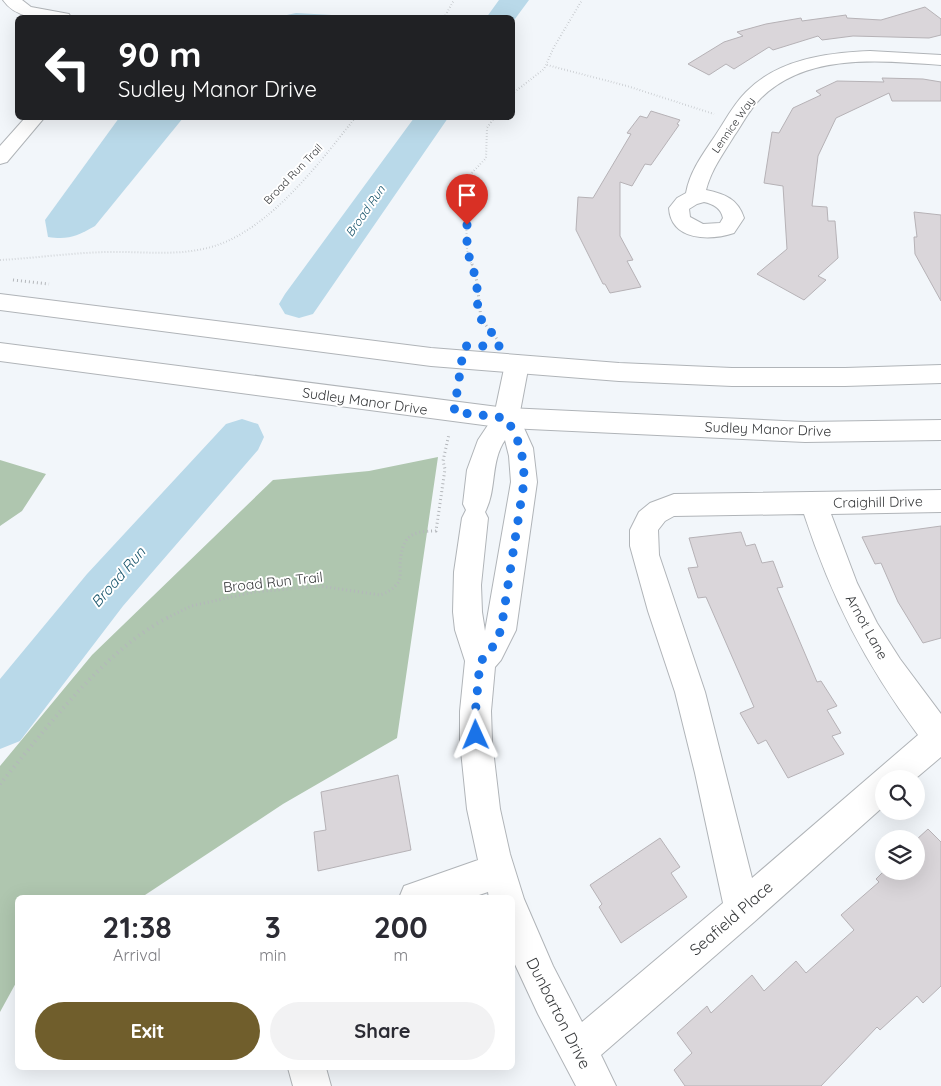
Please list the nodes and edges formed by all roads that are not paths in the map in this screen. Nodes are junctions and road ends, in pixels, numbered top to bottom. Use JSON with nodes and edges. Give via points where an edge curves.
{"nodes":[{"id":1,"x":11,"y":0,"type":"edge"},
{"id":2,"x":47,"y":15,"type":"edge"},
{"id":3,"x":941,"y":60,"type":"edge"},
{"id":4,"x":32,"y":120,"type":"edge"},
{"id":5,"x":0,"y":158,"type":"edge"},
{"id":6,"x":695,"y":197,"type":"dead end"},
{"id":7,"x":0,"y":302,"type":"edge"},
{"id":8,"x":0,"y":352,"type":"edge"},
{"id":9,"x":517,"y":364,"type":"junction"},
{"id":10,"x":941,"y":374,"type":"edge"},
{"id":11,"x":506,"y":418,"type":"junction"},
{"id":12,"x":941,"y":430,"type":"edge"},
{"id":13,"x":480,"y":470,"type":"junction"},
{"id":14,"x":941,"y":502,"type":"edge"},
{"id":15,"x":814,"y":504,"type":"junction"},
{"id":16,"x":471,"y":552,"type":"junction"},
{"id":17,"x":480,"y":662,"type":"junction"},
{"id":18,"x":940,"y":738,"type":"edge"},
{"id":19,"x":901,"y":770,"type":"edge"},
{"id":20,"x":875,"y":792,"type":"edge"},
{"id":21,"x":502,"y":884,"type":"edge"},
{"id":22,"x":434,"y":895,"type":"edge"},
{"id":23,"x":742,"y":910,"type":"junction"},
{"id":24,"x":515,"y":920,"type":"edge"},
{"id":25,"x":577,"y":1051,"type":"junction"},
{"id":26,"x":307,"y":1070,"type":"edge"},
{"id":27,"x":312,"y":1086,"type":"edge"},
{"id":28,"x":596,"y":1086,"type":"edge"}],
"edges":[{"from":1,"to":2,"type":"street","via":[[26,11]]},
{"from":3,"to":6,"type":"street","name":"Lennice Way","via":[[860,57],[812,64],[776,78],[746,103],[700,173]]},
{"from":4,"to":5,"type":"street"},
{"from":7,"to":9,"type":"street","via":[[431,357]]},
{"from":8,"to":11,"type":"street","name":"Sudley Manor Drive"},
{"from":9,"to":10,"type":"street","via":[[732,377]]},
{"from":9,"to":11,"type":"street"},
{"from":11,"to":12,"type":"street","name":"Sudley Manor Drive","via":[[805,432]]},
{"from":11,"to":13,"type":"street","via":[[492,440]]},
{"from":11,"to":17,"type":"street","via":[[518,437],[524,459],[524,482],[501,630],[491,650]]},
{"from":13,"to":16,"type":"street"},
{"from":13,"to":16,"type":"street","via":[[464,486],[458,515]]},
{"from":14,"to":15,"type":"street","name":"Craighill Drive"},
{"from":15,"to":18,"type":"street","name":"Arnot Lane","via":[[848,595],[866,630]]},
{"from":15,"to":23,"type":"street","name":"Craighill Drive","via":[[674,505],[660,510],[649,519],[644,529],[643,543],[692,699]]},
{"from":16,"to":17,"type":"street","via":[[468,624]]},
{"from":17,"to":21,"type":"street","via":[[475,716],[478,773],[485,822]]},
{"from":18,"to":19,"type":"street"},
{"from":20,"to":23,"type":"street","name":"Seafield Place"},
{"from":21,"to":22,"type":"street"},
{"from":23,"to":25,"type":"street","name":"Seafield Place"},
{"from":24,"to":25,"type":"street","name":"Dunbarton Drive"},
{"from":25,"to":28,"type":"street","name":"Dunbarton Drive"},
{"from":26,"to":27,"type":"street"}]}
